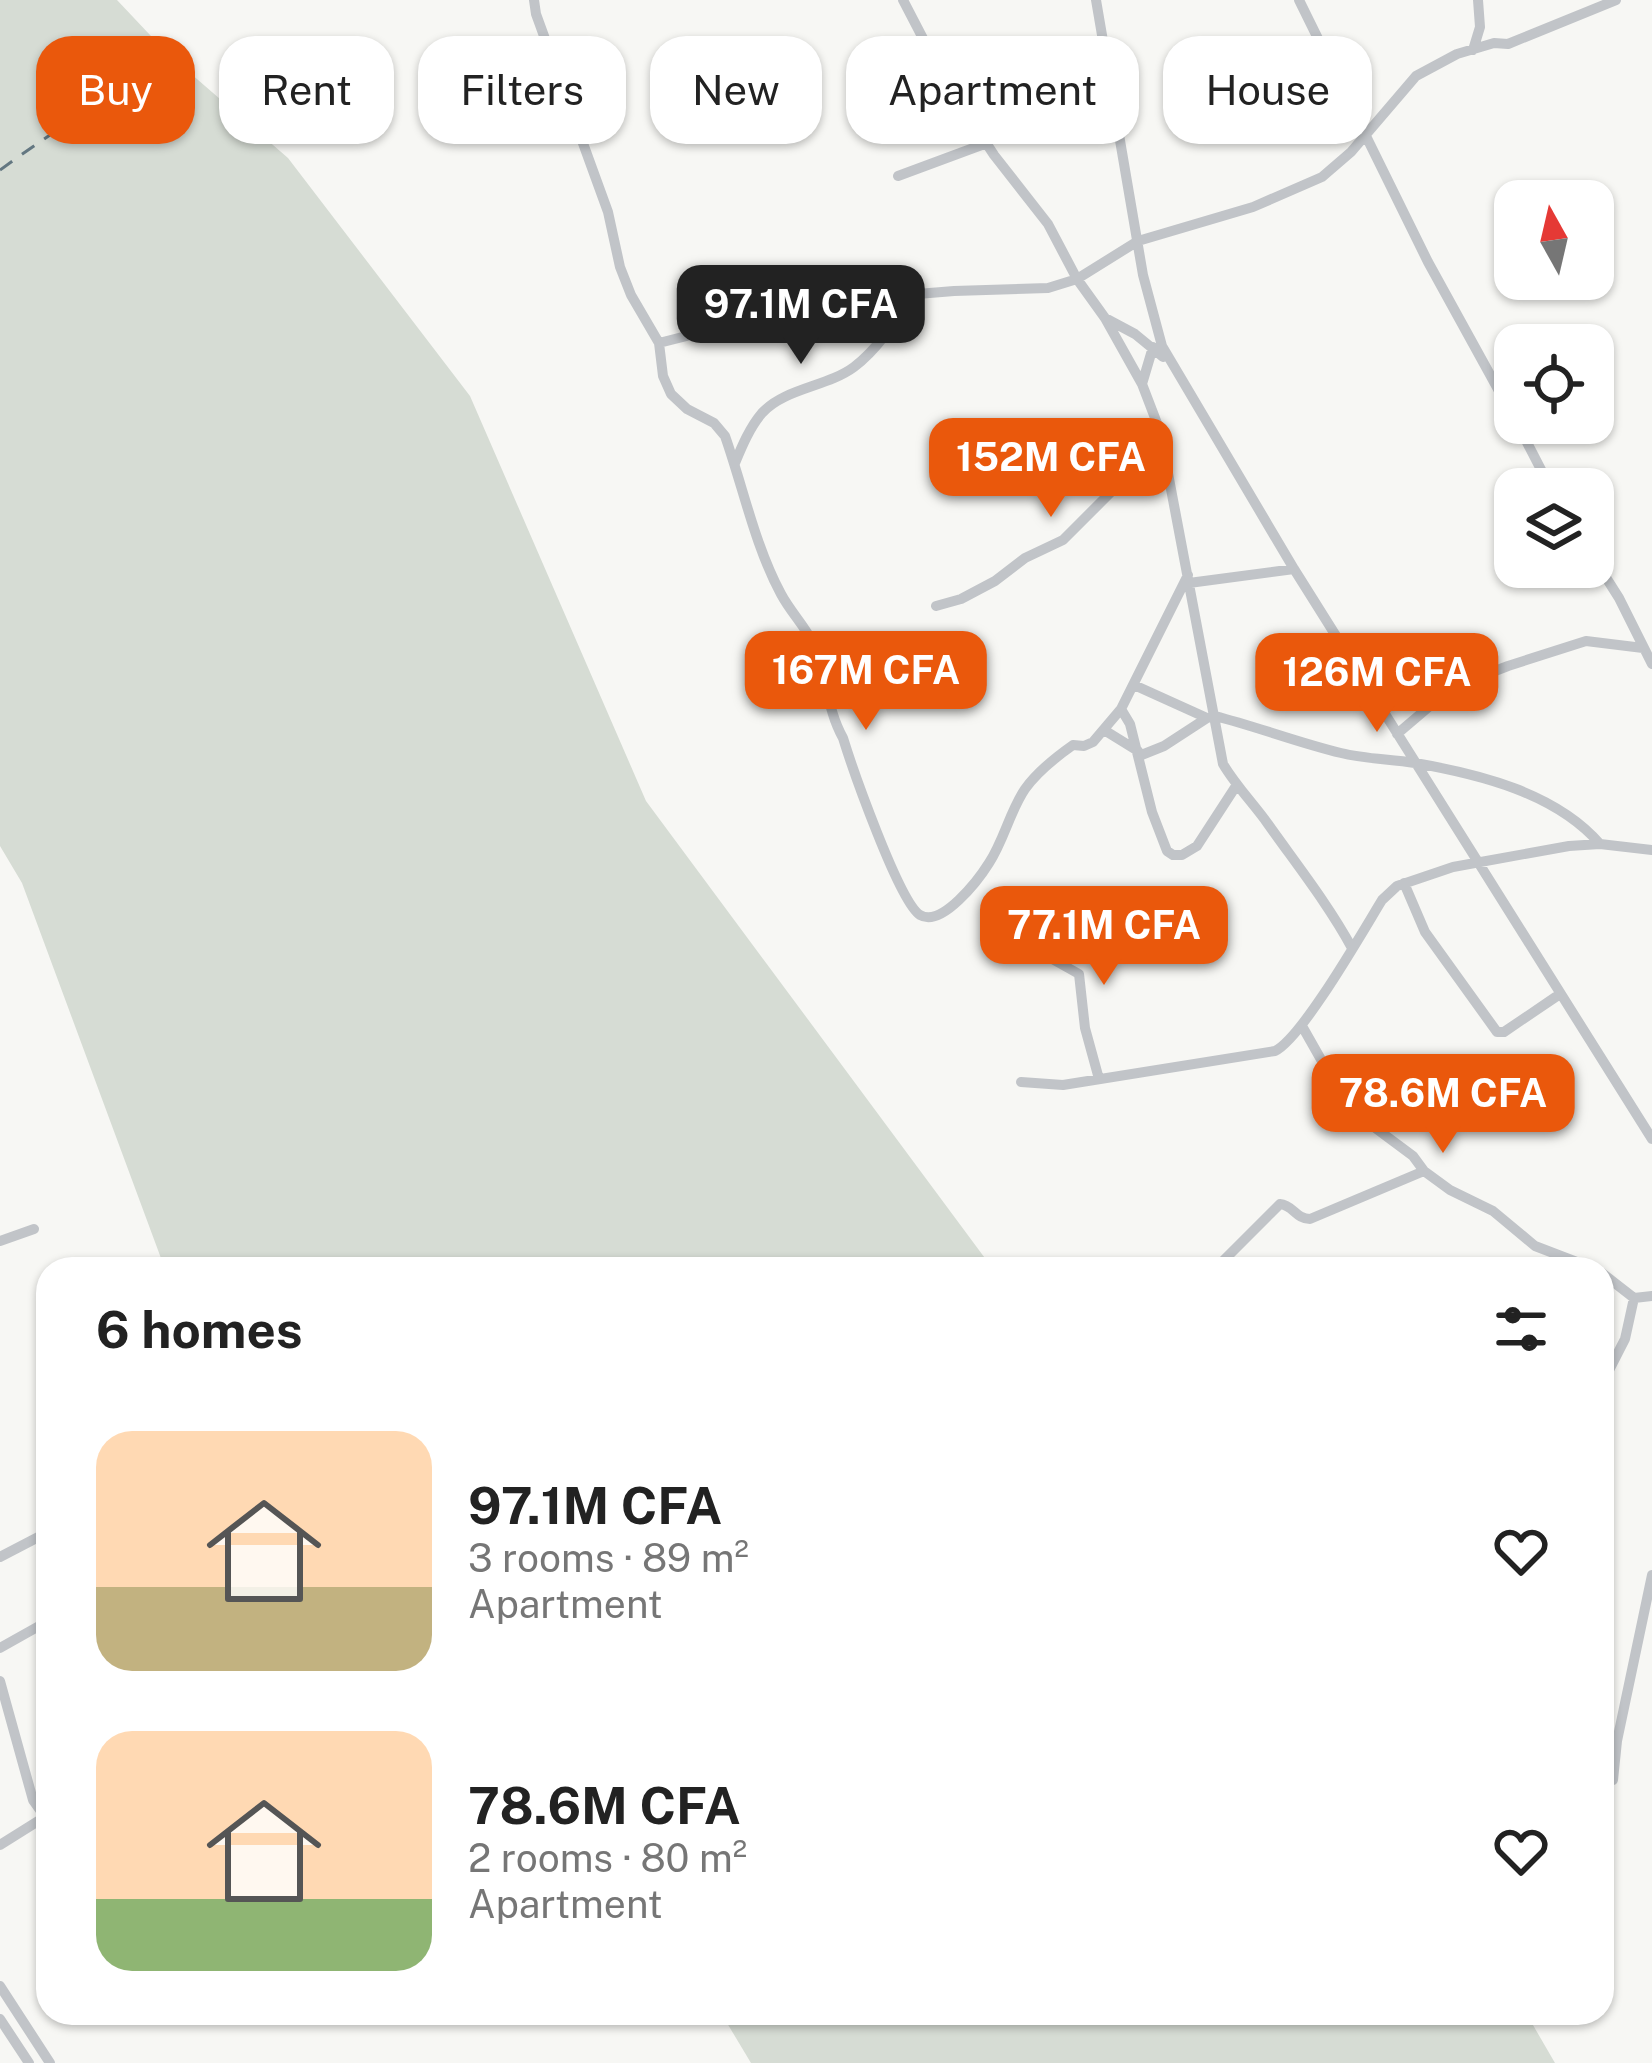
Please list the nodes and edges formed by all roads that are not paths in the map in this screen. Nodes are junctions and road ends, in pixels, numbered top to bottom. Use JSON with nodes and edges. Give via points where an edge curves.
{"nodes":[{"id":1,"x":534,"y":0,"type":"edge"},
{"id":2,"x":903,"y":0,"type":"edge"},
{"id":3,"x":1096,"y":0,"type":"edge"},
{"id":4,"x":1299,"y":0,"type":"edge"},
{"id":5,"x":1478,"y":0,"type":"edge"},
{"id":6,"x":1616,"y":0,"type":"edge"},
{"id":7,"x":922,"y":36,"type":"edge"},
{"id":8,"x":1317,"y":36,"type":"edge"},
{"id":9,"x":1472,"y":50,"type":"junction"},
{"id":10,"x":1372,"y":128,"type":"edge"},
{"id":11,"x":984,"y":144,"type":"edge"},
{"id":12,"x":988,"y":144,"type":"edge"},
{"id":13,"x":1357,"y":144,"type":"edge"},
{"id":14,"x":1370,"y":144,"type":"edge"},
{"id":15,"x":898,"y":176,"type":"dead end"},
{"id":16,"x":1138,"y":241,"type":"junction"},
{"id":17,"x":1077,"y":279,"type":"junction"},
{"id":18,"x":913,"y":294,"type":"junction"},
{"id":19,"x":1105,"y":318,"type":"junction"},
{"id":20,"x":659,"y":343,"type":"junction"},
{"id":21,"x":1153,"y":347,"type":"junction"},
{"id":22,"x":1174,"y":368,"type":"junction"},
{"id":23,"x":1494,"y":382,"type":"edge"},
{"id":24,"x":1142,"y":384,"type":"junction"},
{"id":25,"x":1160,"y":431,"type":"junction"},
{"id":26,"x":735,"y":463,"type":"junction"},
{"id":27,"x":1294,"y":569,"type":"junction"},
{"id":28,"x":1188,"y":579,"type":"junction"},
{"id":29,"x":1612,"y":588,"type":"edge"},
{"id":30,"x":937,"y":606,"type":"dead end"},
{"id":31,"x":1643,"y":648,"type":"junction"},
{"id":32,"x":1652,"y":664,"type":"edge"},
{"id":33,"x":1134,"y":685,"type":"junction"},
{"id":34,"x":1120,"y":709,"type":"junction"},
{"id":35,"x":1211,"y":717,"type":"junction"},
{"id":36,"x":1104,"y":730,"type":"junction"},
{"id":37,"x":1397,"y":734,"type":"junction"},
{"id":38,"x":1138,"y":754,"type":"junction"},
{"id":39,"x":1415,"y":763,"type":"junction"},
{"id":40,"x":1236,"y":786,"type":"junction"},
{"id":41,"x":1600,"y":844,"type":"junction"},
{"id":42,"x":1652,"y":850,"type":"edge"},
{"id":43,"x":1477,"y":862,"type":"junction"},
{"id":44,"x":1404,"y":883,"type":"junction"},
{"id":45,"x":1352,"y":949,"type":"junction"},
{"id":46,"x":1038,"y":951,"type":"dead end"},
{"id":47,"x":1560,"y":994,"type":"junction"},
{"id":48,"x":1302,"y":1025,"type":"junction"},
{"id":49,"x":1099,"y":1079,"type":"junction"},
{"id":50,"x":1021,"y":1082,"type":"dead end"},
{"id":51,"x":1652,"y":1139,"type":"edge"},
{"id":52,"x":1424,"y":1171,"type":"junction"},
{"id":53,"x":34,"y":1229,"type":"dead end"},
{"id":54,"x":0,"y":1241,"type":"edge"},
{"id":55,"x":1227,"y":1257,"type":"edge"},
{"id":56,"x":1563,"y":1257,"type":"edge"},
{"id":57,"x":1614,"y":1283,"type":"edge"},
{"id":58,"x":1652,"y":1296,"type":"edge"},
{"id":59,"x":1634,"y":1298,"type":"junction"},
{"id":60,"x":1614,"y":1361,"type":"edge"},
{"id":61,"x":36,"y":1538,"type":"edge"},
{"id":62,"x":0,"y":1557,"type":"edge"},
{"id":63,"x":1652,"y":1575,"type":"edge"},
{"id":64,"x":36,"y":1628,"type":"edge"},
{"id":65,"x":1637,"y":1647,"type":"junction"},
{"id":66,"x":0,"y":1648,"type":"edge"},
{"id":67,"x":1652,"y":1657,"type":"edge"},
{"id":68,"x":0,"y":1681,"type":"edge"},
{"id":69,"x":7,"y":1734,"type":"edge"},
{"id":70,"x":1614,"y":1741,"type":"edge"},
{"id":71,"x":1617,"y":1742,"type":"junction"},
{"id":72,"x":1614,"y":1770,"type":"edge"},
{"id":73,"x":36,"y":1803,"type":"edge"},
{"id":74,"x":36,"y":1825,"type":"edge"},
{"id":75,"x":0,"y":1845,"type":"edge"},
{"id":76,"x":0,"y":1986,"type":"edge"},
{"id":77,"x":0,"y":2020,"type":"edge"},
{"id":78,"x":6,"y":2040,"type":"edge"},
{"id":79,"x":29,"y":2063,"type":"edge"},
{"id":80,"x":50,"y":2063,"type":"edge"}],
"edges":[{"from":1,"to":20,"type":"street","via":[[620,266]]},
{"from":2,"to":7,"type":"street"},
{"from":3,"to":16,"type":"street"},
{"from":4,"to":8,"type":"street"},
{"from":5,"to":9,"type":"street"},
{"from":6,"to":9,"type":"street","via":[[1508,44]]},
{"from":9,"to":10,"type":"street","via":[[1416,76]]},
{"from":11,"to":15,"type":"street"},
{"from":12,"to":17,"type":"street","via":[[1048,224]]},
{"from":13,"to":16,"type":"street","via":[[1302,188]]},
{"from":14,"to":23,"type":"street"},
{"from":16,"to":17,"type":"street"},
{"from":16,"to":22,"type":"street","via":[[1152,314]]},
{"from":17,"to":18,"type":"street","via":[[1048,289]]},
{"from":17,"to":19,"type":"street"},
{"from":18,"to":20,"type":"street","via":[[820,302]]},
{"from":18,"to":26,"type":"street","via":[[858,365],[764,411]]},
{"from":19,"to":21,"type":"street"},
{"from":19,"to":24,"type":"street"},
{"from":20,"to":26,"type":"street","via":[[671,394],[714,423]]},
{"from":21,"to":22,"type":"street"},
{"from":21,"to":24,"type":"street"},
{"from":22,"to":27,"type":"street"},
{"from":24,"to":25,"type":"street"},
{"from":25,"to":28,"type":"street"},
{"from":25,"to":30,"type":"street","via":[[1063,540]]},
{"from":26,"to":36,"type":"street","via":[[781,594],[812,643],[896,879],[920,915],[943,913],[973,886],[1031,780]]},
{"from":27,"to":28,"type":"street"},
{"from":27,"to":37,"type":"street"},
{"from":28,"to":33,"type":"street"},
{"from":28,"to":35,"type":"street"},
{"from":29,"to":31,"type":"street"},
{"from":31,"to":32,"type":"street"},
{"from":31,"to":37,"type":"street","via":[[1586,641],[1508,666],[1451,688]]},
{"from":33,"to":34,"type":"street"},
{"from":33,"to":35,"type":"street"},
{"from":34,"to":36,"type":"street"},
{"from":34,"to":38,"type":"street"},
{"from":35,"to":38,"type":"street"},
{"from":35,"to":39,"type":"street","via":[[1345,754]]},
{"from":35,"to":40,"type":"street"},
{"from":36,"to":38,"type":"street"},
{"from":37,"to":39,"type":"street"},
{"from":38,"to":40,"type":"street","via":[[1173,855],[1197,846]]},
{"from":39,"to":41,"type":"street","via":[[1536,799]]},
{"from":39,"to":43,"type":"street"},
{"from":40,"to":45,"type":"street"},
{"from":41,"to":42,"type":"street"},
{"from":41,"to":43,"type":"street"},
{"from":43,"to":44,"type":"street"},
{"from":43,"to":47,"type":"street"},
{"from":44,"to":45,"type":"street","via":[[1382,900]]},
{"from":44,"to":47,"type":"street","via":[[1425,932],[1497,1032]]},
{"from":45,"to":48,"type":"street"},
{"from":46,"to":49,"type":"street","via":[[1079,974]]},
{"from":47,"to":51,"type":"street"},
{"from":48,"to":49,"type":"street","via":[[1275,1051]]},
{"from":48,"to":52,"type":"street","via":[[1340,1094]]},
{"from":49,"to":50,"type":"street"},
{"from":52,"to":55,"type":"street","via":[[1310,1219],[1280,1204]]},
{"from":52,"to":56,"type":"street"},
{"from":53,"to":54,"type":"street"},
{"from":57,"to":59,"type":"street"},
{"from":58,"to":59,"type":"street"},
{"from":59,"to":60,"type":"street"},
{"from":61,"to":62,"type":"street"},
{"from":63,"to":65,"type":"street"},
{"from":64,"to":66,"type":"street"},
{"from":65,"to":67,"type":"street"},
{"from":65,"to":71,"type":"street"},
{"from":68,"to":69,"type":"street"},
{"from":69,"to":73,"type":"street"},
{"from":70,"to":71,"type":"street"},
{"from":71,"to":72,"type":"street"},
{"from":74,"to":75,"type":"street"},
{"from":76,"to":80,"type":"street"},
{"from":77,"to":78,"type":"street"},
{"from":78,"to":79,"type":"street"}]}
